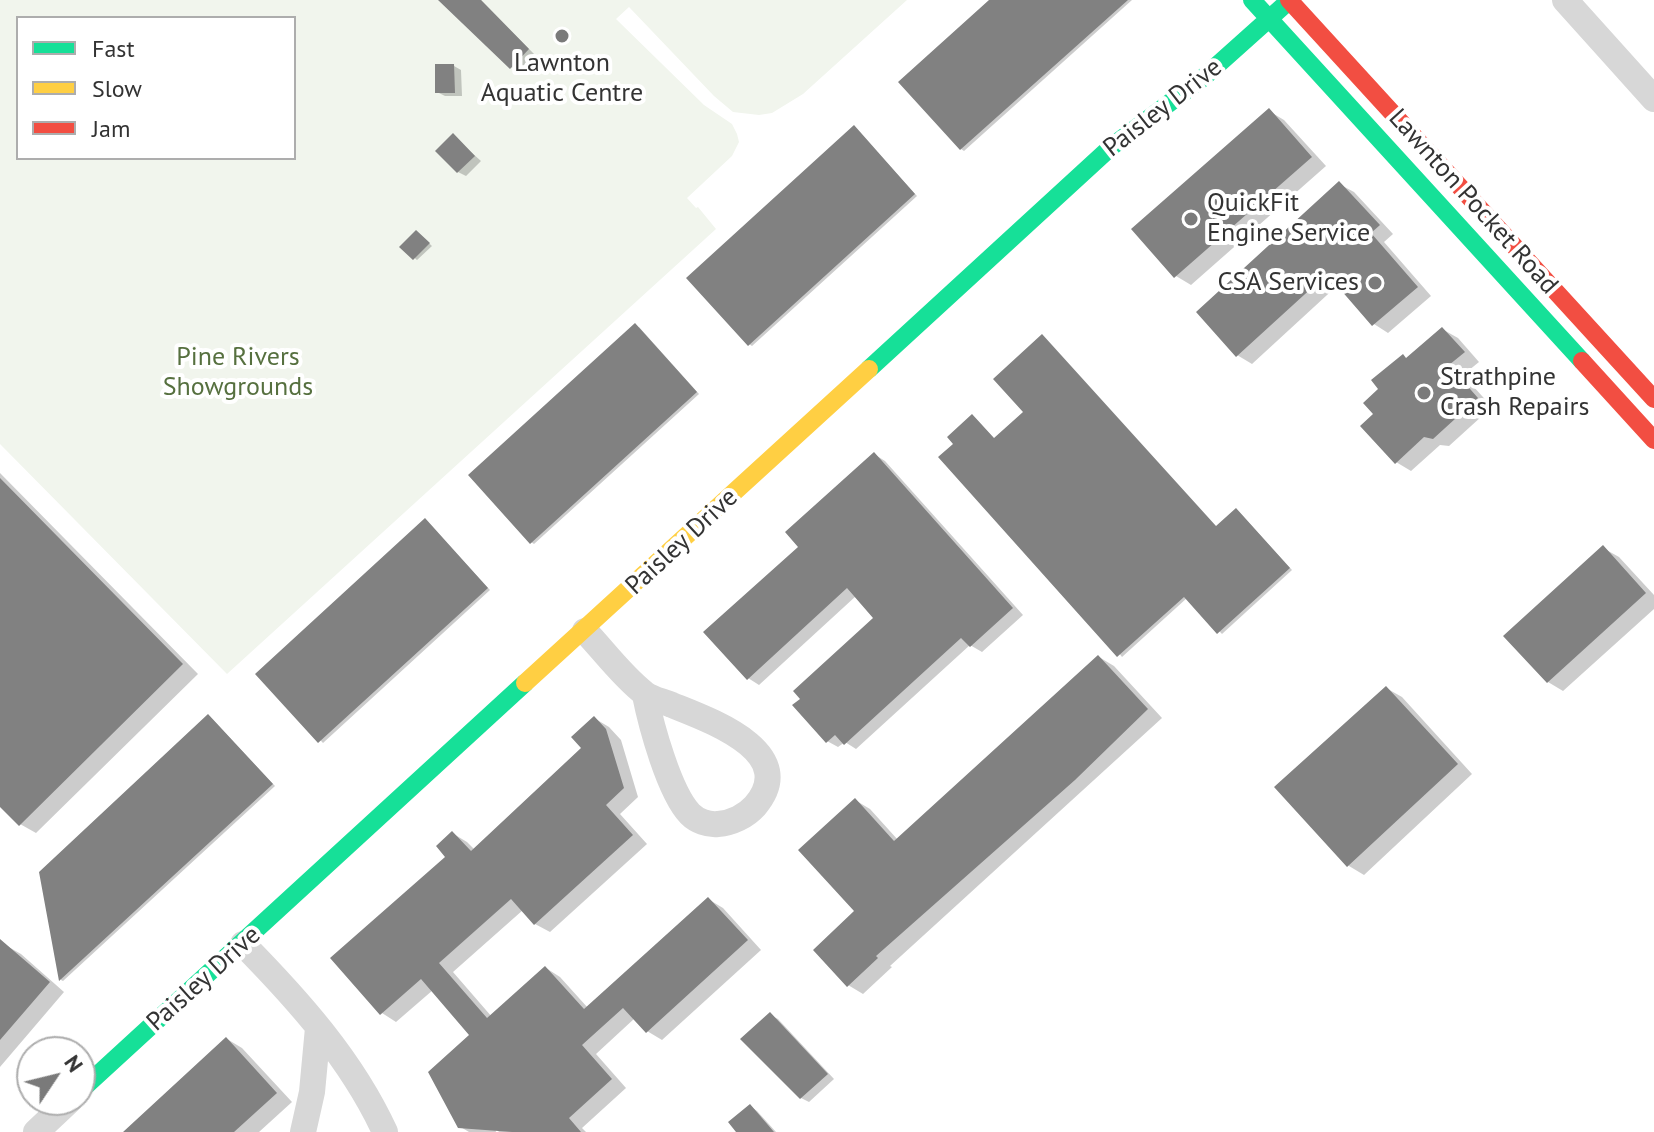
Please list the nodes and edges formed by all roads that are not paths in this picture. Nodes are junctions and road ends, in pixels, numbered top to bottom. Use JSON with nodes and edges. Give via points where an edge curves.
{"nodes":[{"id":1,"x":1252,"y":0,"type":"edge"},
{"id":2,"x":1289,"y":0,"type":"edge"},
{"id":3,"x":1565,"y":0,"type":"edge"},
{"id":4,"x":1269,"y":19,"type":"junction"},
{"id":5,"x":1654,"y":99,"type":"edge"},
{"id":6,"x":1654,"y":399,"type":"edge"},
{"id":7,"x":1654,"y":440,"type":"edge"},
{"id":8,"x":585,"y":631,"type":"junction"},
{"id":9,"x":645,"y":695,"type":"junction"},
{"id":10,"x":243,"y":944,"type":"junction"},
{"id":11,"x":318,"y":1028,"type":"junction"},
{"id":12,"x":96,"y":1077,"type":"edge"},
{"id":13,"x":53,"y":1116,"type":"edge"},
{"id":14,"x":36,"y":1132,"type":"edge"},
{"id":15,"x":303,"y":1132,"type":"edge"},
{"id":16,"x":385,"y":1132,"type":"edge"}],
"edges":[{"from":1,"to":4,"type":"street","name":"Lawnton Pocket Road"},
{"from":2,"to":4,"type":"street","name":"Paisley Drive"},
{"from":2,"to":6,"type":"street","name":"Lawnton Pocket Road"},
{"from":3,"to":5,"type":"street"},
{"from":4,"to":7,"type":"street","name":"Lawnton Pocket Road"},
{"from":4,"to":8,"type":"street","name":"Paisley Drive","via":[[1204,77],[1111,147]]},
{"from":8,"to":9,"type":"street"},
{"from":8,"to":10,"type":"street","name":"Paisley Drive"},
{"from":9,"to":9,"type":"street","via":[[734,733],[761,754],[768,778],[765,791],[744,815],[715,825],[690,814],[651,725]]},
{"from":10,"to":11,"type":"street"},
{"from":10,"to":12,"type":"street","name":"Paisley Drive"},
{"from":11,"to":15,"type":"street"},
{"from":11,"to":16,"type":"street","via":[[339,1052]]},
{"from":13,"to":14,"type":"street"}]}
